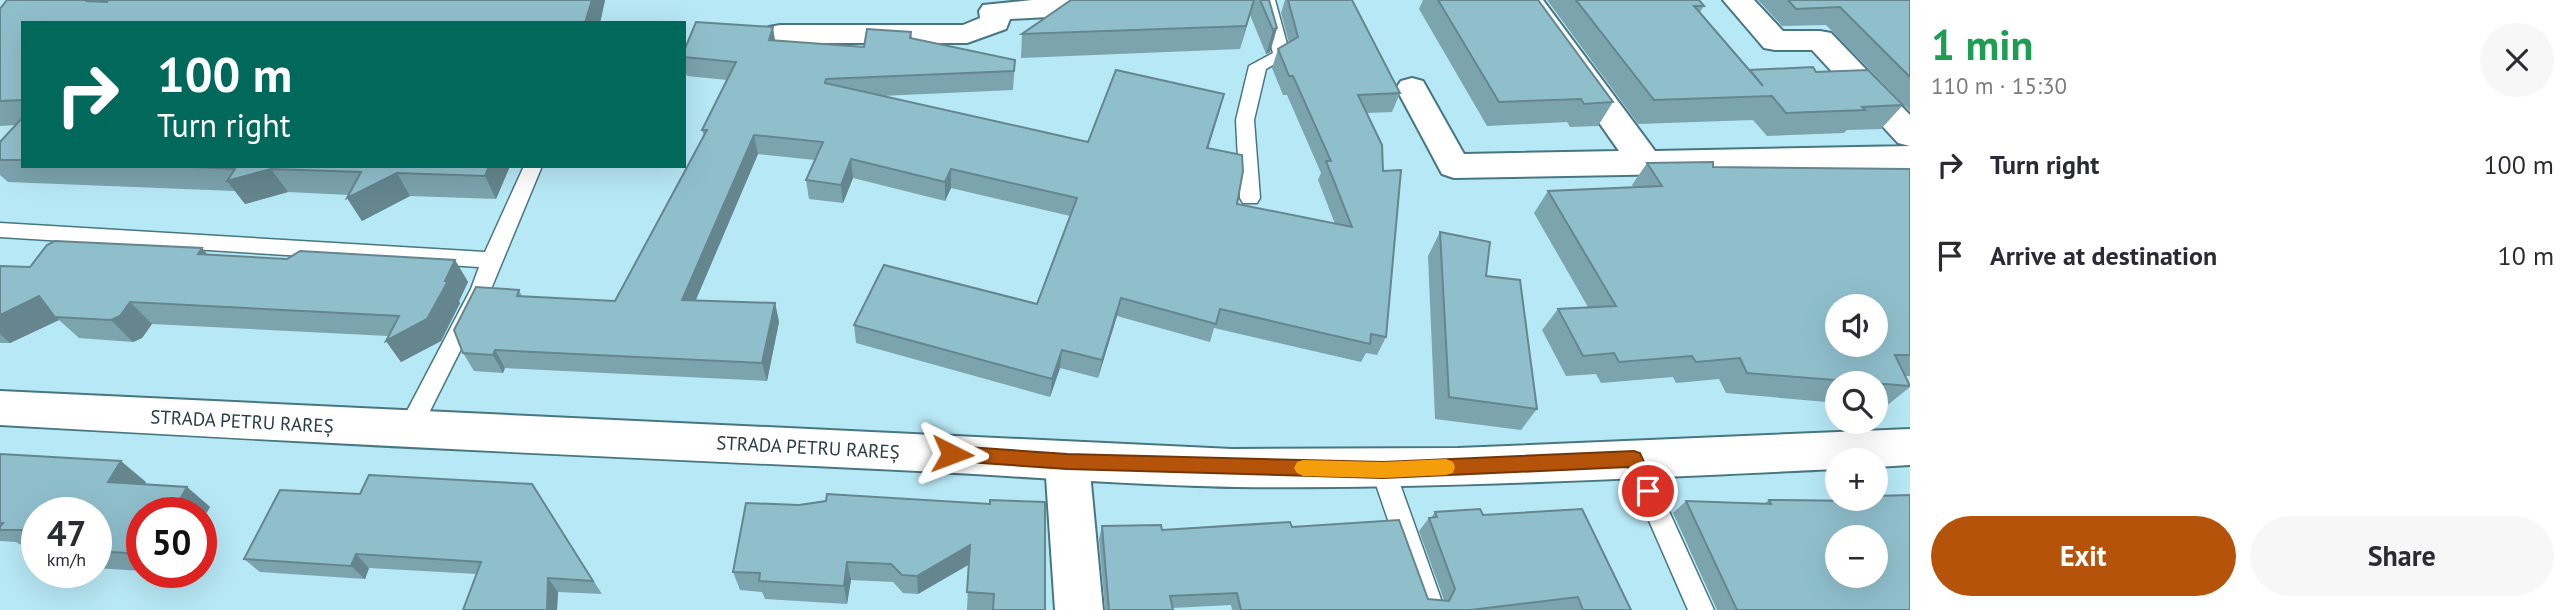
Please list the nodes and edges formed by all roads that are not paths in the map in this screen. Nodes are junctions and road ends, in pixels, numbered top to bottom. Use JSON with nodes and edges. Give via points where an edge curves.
{"nodes":[{"id":1,"x":1194,"y":0,"type":"edge"},
{"id":2,"x":1267,"y":0,"type":"edge"},
{"id":3,"x":1528,"y":0,"type":"edge"},
{"id":4,"x":1738,"y":0,"type":"edge"},
{"id":5,"x":993,"y":6,"type":"edge"},
{"id":6,"x":779,"y":34,"type":"dead end"},
{"id":7,"x":1412,"y":88,"type":"dead end"},
{"id":8,"x":1910,"y":135,"type":"edge"},
{"id":9,"x":1910,"y":158,"type":"edge"},
{"id":10,"x":1645,"y":162,"type":"junction"},
{"id":11,"x":532,"y":168,"type":"edge"},
{"id":12,"x":1250,"y":198,"type":"dead end"},
{"id":13,"x":0,"y":230,"type":"edge"},
{"id":14,"x":492,"y":260,"type":"junction"},
{"id":15,"x":0,"y":408,"type":"edge"},
{"id":16,"x":409,"y":430,"type":"junction"},
{"id":17,"x":1910,"y":447,"type":"edge"},
{"id":18,"x":1634,"y":459,"type":"junction"},
{"id":19,"x":1067,"y":462,"type":"junction"},
{"id":20,"x":1383,"y":470,"type":"junction"},
{"id":21,"x":1429,"y":602,"type":"edge"},
{"id":22,"x":1079,"y":610,"type":"edge"},
{"id":23,"x":1701,"y":610,"type":"edge"}],
"edges":[{"from":1,"to":5,"type":"street"},
{"from":2,"to":12,"type":"lane","via":[[1282,55],[1258,66],[1245,120]]},
{"from":3,"to":10,"type":"street"},
{"from":4,"to":8,"type":"street","via":[[1775,41],[1820,40]]},
{"from":5,"to":6,"type":"street","via":[[995,23],[967,34]]},
{"from":7,"to":10,"type":"street","via":[[1454,166]]},
{"from":9,"to":10,"type":"street"},
{"from":11,"to":14,"type":"lane"},
{"from":13,"to":14,"type":"lane"},
{"from":14,"to":16,"type":"lane"},
{"from":15,"to":16,"type":"street","name":"STRADA PETRU RAREȘ"},
{"from":16,"to":19,"type":"street","name":"STRADA PETRU RAREȘ"},
{"from":17,"to":18,"type":"street","name":"STRADA PETRU RAREȘ"},
{"from":18,"to":20,"type":"street","name":"STRADA PETRU RAREȘ"},
{"from":18,"to":23,"type":"lane"},
{"from":19,"to":20,"type":"street","name":"STRADA PETRU RAREȘ"},
{"from":19,"to":22,"type":"street"},
{"from":20,"to":21,"type":"lane"}]}
